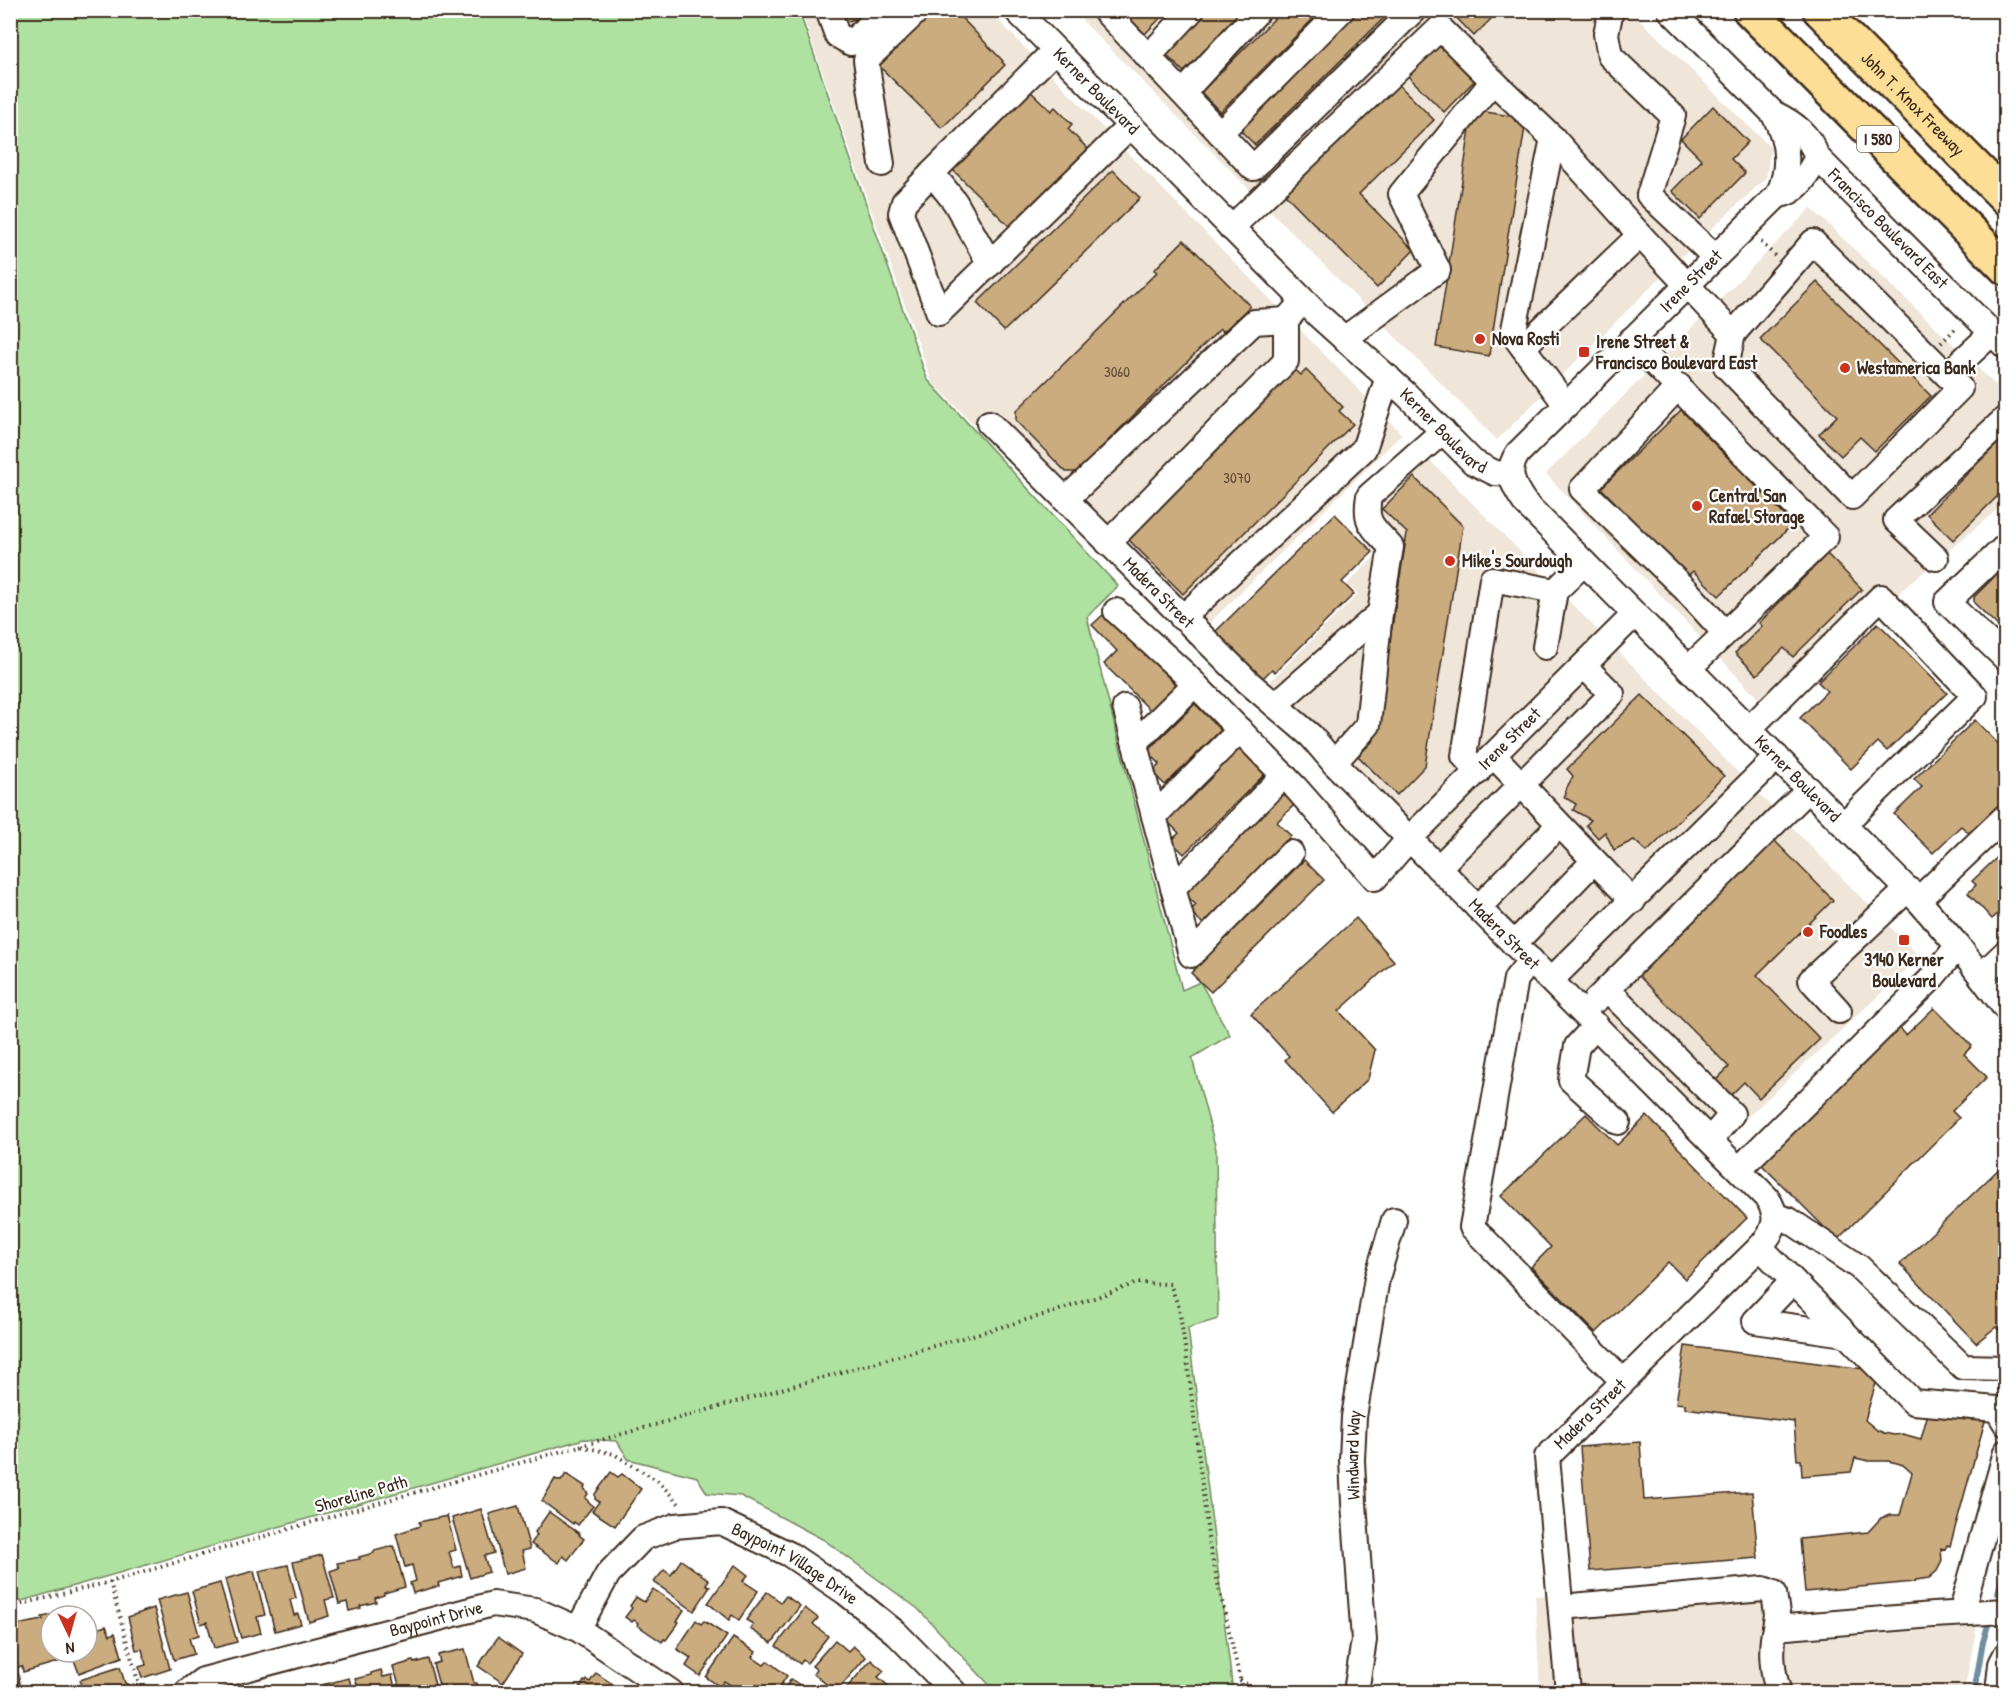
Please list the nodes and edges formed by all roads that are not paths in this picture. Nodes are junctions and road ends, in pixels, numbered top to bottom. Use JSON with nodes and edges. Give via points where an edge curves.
{"nodes":[{"id":1,"x":828,"y":10,"type":"edge"},
{"id":2,"x":884,"y":10,"type":"edge"},
{"id":3,"x":918,"y":10,"type":"edge"},
{"id":4,"x":1016,"y":10,"type":"edge"},
{"id":5,"x":1104,"y":10,"type":"edge"},
{"id":6,"x":1192,"y":10,"type":"edge"},
{"id":7,"x":1259,"y":10,"type":"edge"},
{"id":8,"x":1342,"y":10,"type":"edge"},
{"id":9,"x":1410,"y":10,"type":"edge"},
{"id":10,"x":1611,"y":10,"type":"edge"},
{"id":11,"x":1670,"y":10,"type":"edge"},
{"id":12,"x":1750,"y":10,"type":"edge"},
{"id":13,"x":1820,"y":10,"type":"edge"},
{"id":14,"x":1055,"y":50,"type":"junction"},
{"id":15,"x":1148,"y":57,"type":"junction"},
{"id":16,"x":1493,"y":81,"type":"junction"},
{"id":17,"x":1183,"y":93,"type":"junction"},
{"id":18,"x":1773,"y":113,"type":"junction"},
{"id":19,"x":1130,"y":126,"type":"junction"},
{"id":20,"x":1220,"y":133,"type":"junction"},
{"id":21,"x":1553,"y":138,"type":"junction"},
{"id":22,"x":1786,"y":156,"type":"joint"},
{"id":23,"x":1816,"y":157,"type":"junction"},
{"id":24,"x":882,"y":164,"type":"dead end"},
{"id":25,"x":932,"y":173,"type":"junction"},
{"id":26,"x":1778,"y":195,"type":"junction"},
{"id":27,"x":2006,"y":198,"type":"edge"},
{"id":28,"x":1231,"y":228,"type":"junction"},
{"id":29,"x":1640,"y":235,"type":"junction"},
{"id":30,"x":1715,"y":257,"type":"junction"},
{"id":31,"x":990,"y":264,"type":"junction"},
{"id":32,"x":2006,"y":268,"type":"edge"},
{"id":33,"x":1686,"y":286,"type":"junction"},
{"id":34,"x":1303,"y":301,"type":"junction"},
{"id":35,"x":1286,"y":320,"type":"junction"},
{"id":36,"x":1734,"y":334,"type":"junction"},
{"id":37,"x":1344,"y":339,"type":"junction"},
{"id":38,"x":1631,"y":340,"type":"junction"},
{"id":39,"x":1999,"y":340,"type":"edge"},
{"id":40,"x":1523,"y":347,"type":"junction"},
{"id":41,"x":1947,"y":375,"type":"junction"},
{"id":42,"x":1388,"y":377,"type":"junction"},
{"id":43,"x":1679,"y":386,"type":"junction"},
{"id":44,"x":1566,"y":405,"type":"junction"},
{"id":45,"x":2006,"y":418,"type":"edge"},
{"id":46,"x":989,"y":423,"type":"dead end"},
{"id":47,"x":1443,"y":431,"type":"junction"},
{"id":48,"x":1510,"y":474,"type":"junction"},
{"id":49,"x":1065,"y":500,"type":"junction"},
{"id":50,"x":1108,"y":543,"type":"junction"},
{"id":51,"x":2006,"y":546,"type":"edge"},
{"id":52,"x":1936,"y":558,"type":"dead end"},
{"id":53,"x":1584,"y":563,"type":"junction"},
{"id":54,"x":1555,"y":591,"type":"junction"},
{"id":55,"x":1116,"y":610,"type":"dead end"},
{"id":56,"x":1380,"y":613,"type":"junction"},
{"id":57,"x":1635,"y":614,"type":"junction"},
{"id":58,"x":1182,"y":618,"type":"junction"},
{"id":59,"x":1725,"y":633,"type":"junction"},
{"id":60,"x":1545,"y":647,"type":"dead end"},
{"id":61,"x":2006,"y":659,"type":"edge"},
{"id":62,"x":1584,"y":666,"type":"junction"},
{"id":63,"x":1689,"y":668,"type":"junction"},
{"id":64,"x":1195,"y":684,"type":"junction"},
{"id":65,"x":1275,"y":705,"type":"junction"},
{"id":66,"x":1125,"y":707,"type":"dead end"},
{"id":67,"x":1749,"y":729,"type":"junction"},
{"id":68,"x":1240,"y":730,"type":"junction"},
{"id":69,"x":1135,"y":742,"type":"junction"},
{"id":70,"x":1777,"y":757,"type":"junction"},
{"id":71,"x":1334,"y":763,"type":"junction"},
{"id":72,"x":1486,"y":764,"type":"junction"},
{"id":73,"x":1284,"y":775,"type":"junction"},
{"id":74,"x":1522,"y":785,"type":"junction"},
{"id":75,"x":1809,"y":789,"type":"junction"},
{"id":76,"x":1154,"y":816,"type":"junction"},
{"id":77,"x":2006,"y":816,"type":"edge"},
{"id":78,"x":1844,"y":824,"type":"junction"},
{"id":79,"x":1559,"y":825,"type":"junction"},
{"id":80,"x":1409,"y":839,"type":"junction"},
{"id":81,"x":1291,"y":853,"type":"dead end"},
{"id":82,"x":1594,"y":861,"type":"junction"},
{"id":83,"x":1438,"y":868,"type":"junction"},
{"id":84,"x":1173,"y":888,"type":"junction"},
{"id":85,"x":1913,"y":895,"type":"junction"},
{"id":86,"x":1633,"y":901,"type":"junction"},
{"id":87,"x":1478,"y":908,"type":"junction"},
{"id":88,"x":1958,"y":946,"type":"junction"},
{"id":89,"x":1523,"y":952,"type":"junction"},
{"id":90,"x":2006,"y":952,"type":"edge"},
{"id":91,"x":1982,"y":976,"type":"junction"},
{"id":92,"x":1551,"y":980,"type":"junction"},
{"id":93,"x":1607,"y":989,"type":"junction"},
{"id":94,"x":2006,"y":1009,"type":"edge"},
{"id":95,"x":1839,"y":1011,"type":"dead end"},
{"id":96,"x":1590,"y":1019,"type":"junction"},
{"id":97,"x":1686,"y":1068,"type":"junction"},
{"id":98,"x":1662,"y":1092,"type":"junction"},
{"id":99,"x":1618,"y":1122,"type":"dead end"},
{"id":100,"x":1710,"y":1140,"type":"junction"},
{"id":101,"x":1739,"y":1169,"type":"junction"},
{"id":102,"x":1775,"y":1216,"type":"junction"},
{"id":103,"x":1394,"y":1220,"type":"dead end"},
{"id":104,"x":1760,"y":1247,"type":"junction"},
{"id":105,"x":1793,"y":1281,"type":"junction"},
{"id":106,"x":1845,"y":1334,"type":"junction"},
{"id":107,"x":2006,"y":1368,"type":"edge"},
{"id":108,"x":1623,"y":1381,"type":"junction"},
{"id":109,"x":2006,"y":1424,"type":"edge"},
{"id":110,"x":2006,"y":1452,"type":"edge"},
{"id":111,"x":1561,"y":1607,"type":"junction"},
{"id":112,"x":2006,"y":1611,"type":"edge"},
{"id":113,"x":1961,"y":1613,"type":"junction"},
{"id":114,"x":1775,"y":1628,"type":"junction"},
{"id":115,"x":578,"y":1629,"type":"junction"},
{"id":116,"x":2006,"y":1654,"type":"edge"},
{"id":117,"x":187,"y":1692,"type":"edge"},
{"id":118,"x":671,"y":1692,"type":"edge"},
{"id":119,"x":954,"y":1692,"type":"edge"},
{"id":120,"x":1356,"y":1692,"type":"edge"},
{"id":121,"x":1568,"y":1692,"type":"edge"},
{"id":122,"x":1779,"y":1692,"type":"edge"},
{"id":123,"x":1998,"y":1692,"type":"edge"}],
"edges":[{"from":1,"to":2,"type":"street","via":[[837,35],[851,43]]},
{"from":3,"to":24,"type":"street","via":[[866,60]]},
{"from":4,"to":14,"type":"street","name":"Kerner Boulevard"},
{"from":5,"to":15,"type":"street"},
{"from":6,"to":15,"type":"street"},
{"from":7,"to":17,"type":"street"},
{"from":8,"to":20,"type":"street"},
{"from":9,"to":20,"type":"street","via":[[1253,168]]},
{"from":10,"to":30,"type":"street","via":[[1606,34],[1610,56],[1672,116],[1649,195]]},
{"from":11,"to":18,"type":"street","name":"Francisco Boulevard East"},
{"from":12,"to":32,"type":"highway","number":"I 580"},
{"from":13,"to":27,"type":"highway","name":"John T. Knox Freeway","number":"I 580"},
{"from":14,"to":19,"type":"street","name":"Kerner Boulevard"},
{"from":14,"to":25,"type":"street"},
{"from":15,"to":17,"type":"street"},
{"from":16,"to":21,"type":"street"},
{"from":16,"to":28,"type":"street","via":[[1440,28]]},
{"from":16,"to":37,"type":"street","via":[[1401,194],[1438,270]]},
{"from":17,"to":20,"type":"street"},
{"from":18,"to":22,"type":"street","name":"Francisco Boulevard East","via":[[1782,131]]},
{"from":18,"to":23,"type":"street","name":"Francisco Boulevard East","via":[[1802,131]]},
{"from":19,"to":28,"type":"street","name":"Kerner Boulevard"},
{"from":19,"to":31,"type":"street"},
{"from":21,"to":29,"type":"street"},
{"from":21,"to":40,"type":"street","via":[[1513,334]]},
{"from":22,"to":26,"type":"street","name":"Irene Street","via":[[1786,173]]},
{"from":23,"to":26,"type":"street","name":"Irene Street","via":[[1797,186]]},
{"from":23,"to":39,"type":"street","name":"Francisco Boulevard East"},
{"from":25,"to":31,"type":"street","via":[[955,202]]},
{"from":25,"to":31,"type":"street","via":[[904,202],[902,213],[939,313]]},
{"from":26,"to":30,"type":"street","name":"Irene Street"},
{"from":28,"to":34,"type":"street","name":"Kerner Boulevard"},
{"from":29,"to":33,"type":"street"},
{"from":29,"to":40,"type":"street"},
{"from":30,"to":33,"type":"street","name":"Irene Street"},
{"from":33,"to":36,"type":"street"},
{"from":33,"to":38,"type":"street","name":"Irene Street"},
{"from":34,"to":35,"type":"street"},
{"from":34,"to":37,"type":"street","name":"Kerner Boulevard"},
{"from":35,"to":49,"type":"street","via":[[1254,322]]},
{"from":35,"to":50,"type":"street","via":[[1287,361]]},
{"from":36,"to":41,"type":"street","via":[[1813,242]]},
{"from":36,"to":41,"type":"street","via":[[1726,366],[1852,497],[1960,388]]},
{"from":37,"to":42,"type":"street","name":"Kerner Boulevard"},
{"from":38,"to":43,"type":"street"},
{"from":38,"to":44,"type":"street","name":"Irene Street"},
{"from":39,"to":41,"type":"street"},
{"from":40,"to":44,"type":"street"},
{"from":42,"to":47,"type":"street","name":"Kerner Boulevard"},
{"from":42,"to":58,"type":"street","via":[[1364,449]]},
{"from":43,"to":59,"type":"street","via":[[1582,489]]},
{"from":43,"to":59,"type":"street","via":[[1826,537]]},
{"from":44,"to":48,"type":"street","name":"Irene Street","via":[[1518,453]]},
{"from":45,"to":52,"type":"street","via":[[1896,520]]},
{"from":46,"to":49,"type":"street","name":"Madera Street"},
{"from":47,"to":48,"type":"street","name":"Kerner Boulevard","via":[[1473,462],[1495,473]]},
{"from":47,"to":56,"type":"street","via":[[1369,496],[1366,511],[1370,524],[1391,547]]},
{"from":48,"to":53,"type":"street","name":"Kerner Boulevard","via":[[1525,503]]},
{"from":49,"to":50,"type":"street","name":"Madera Street"},
{"from":50,"to":58,"type":"street","name":"Madera Street"},
{"from":51,"to":61,"type":"street","via":[[1947,602]]},
{"from":53,"to":54,"type":"street"},
{"from":53,"to":57,"type":"street","name":"Kerner Boulevard"},
{"from":54,"to":60,"type":"street"},
{"from":54,"to":72,"type":"street","via":[[1492,579],[1464,756]]},
{"from":55,"to":64,"type":"street"},
{"from":56,"to":65,"type":"street"},
{"from":56,"to":71,"type":"street","via":[[1368,725]]},
{"from":57,"to":62,"type":"street","name":"Irene Street"},
{"from":57,"to":63,"type":"street","name":"Kerner Boulevard"},
{"from":58,"to":65,"type":"street","name":"Madera Street"},
{"from":59,"to":63,"type":"street"},
{"from":62,"to":72,"type":"street","name":"Irene Street"},
{"from":62,"to":74,"type":"street","via":[[1612,694]]},
{"from":63,"to":67,"type":"street","name":"Kerner Boulevard"},
{"from":64,"to":68,"type":"street"},
{"from":64,"to":69,"type":"street"},
{"from":65,"to":71,"type":"street","name":"Madera Street","via":[[1311,736]]},
{"from":66,"to":69,"type":"street"},
{"from":67,"to":70,"type":"street","name":"Kerner Boulevard"},
{"from":67,"to":78,"type":"street","via":[[1881,597],[1975,696]]},
{"from":68,"to":73,"type":"street"},
{"from":68,"to":76,"type":"street"},
{"from":69,"to":76,"type":"street"},
{"from":70,"to":75,"type":"street","name":"Kerner Boulevard"},
{"from":70,"to":86,"type":"street"},
{"from":71,"to":80,"type":"street","name":"Madera Street"},
{"from":72,"to":74,"type":"street"},
{"from":72,"to":80,"type":"street","name":"Irene Street"},
{"from":73,"to":80,"type":"street","name":"Irene Street","via":[[1375,878]]},
{"from":73,"to":84,"type":"street"},
{"from":74,"to":79,"type":"street"},
{"from":74,"to":83,"type":"street"},
{"from":75,"to":78,"type":"street","name":"Kerner Boulevard"},
{"from":75,"to":93,"type":"street"},
{"from":76,"to":84,"type":"street"},
{"from":77,"to":85,"type":"street"},
{"from":78,"to":85,"type":"street","name":"Kerner Boulevard"},
{"from":79,"to":82,"type":"street"},
{"from":79,"to":87,"type":"street"},
{"from":80,"to":83,"type":"street","name":"Madera Street"},
{"from":81,"to":84,"type":"street","via":[[1191,955]]},
{"from":82,"to":86,"type":"street"},
{"from":82,"to":89,"type":"street"},
{"from":83,"to":87,"type":"street","name":"Madera Street"},
{"from":85,"to":88,"type":"street","name":"Kerner Boulevard"},
{"from":85,"to":95,"type":"street","via":[[1811,980]]},
{"from":86,"to":92,"type":"street"},
{"from":87,"to":89,"type":"street","name":"Madera Street"},
{"from":88,"to":91,"type":"street","name":"Kerner Boulevard"},
{"from":88,"to":101,"type":"street","via":[[1930,980]]},
{"from":89,"to":92,"type":"street","name":"Madera Street"},
{"from":89,"to":108,"type":"street","via":[[1472,1227]]},
{"from":90,"to":91,"type":"street"},
{"from":91,"to":94,"type":"street","name":"Kerner Boulevard"},
{"from":92,"to":96,"type":"street","name":"Madera Street"},
{"from":93,"to":96,"type":"street"},
{"from":93,"to":97,"type":"street"},
{"from":96,"to":98,"type":"street","name":"Madera Street"},
{"from":96,"to":99,"type":"street","via":[[1577,1046],[1571,1080]]},
{"from":97,"to":98,"type":"street"},
{"from":97,"to":100,"type":"street","via":[[1732,1114]]},
{"from":98,"to":100,"type":"street","name":"Madera Street"},
{"from":100,"to":101,"type":"street","name":"Madera Street"},
{"from":101,"to":102,"type":"street","name":"Madera Street","via":[[1767,1198]]},
{"from":102,"to":104,"type":"street","name":"Madera Street","via":[[1771,1233]]},
{"from":102,"to":107,"type":"street","via":[[1789,1220],[1858,1267],[1963,1367]]},
{"from":103,"to":120,"type":"street","name":"Windward Way","via":[[1377,1278],[1354,1417],[1352,1460],[1364,1640]]},
{"from":104,"to":105,"type":"street"},
{"from":104,"to":108,"type":"street","name":"Madera Street"},
{"from":105,"to":106,"type":"street"},
{"from":105,"to":106,"type":"street","via":[[1755,1321]]},
{"from":106,"to":109,"type":"street","via":[[1913,1402],[1997,1409]]},
{"from":108,"to":111,"type":"street","name":"Madera Street","via":[[1547,1457]]},
{"from":110,"to":113,"type":"street"},
{"from":111,"to":114,"type":"street","via":[[1763,1589],[1774,1593]]},
{"from":111,"to":121,"type":"street"},
{"from":112,"to":113,"type":"street"},
{"from":113,"to":114,"type":"street"},
{"from":114,"to":122,"type":"street","via":[[1772,1644]]},
{"from":115,"to":117,"type":"street","name":"Baypoint Drive","via":[[535,1610],[493,1604],[203,1680]]},
{"from":115,"to":118,"type":"street","name":"Baypoint Drive"},
{"from":115,"to":119,"type":"street","name":"Baypoint Village Drive","via":[[608,1574],[643,1538],[675,1526],[721,1522],[789,1554],[845,1592],[912,1648]]},
{"from":116,"to":123,"type":"street"}]}
